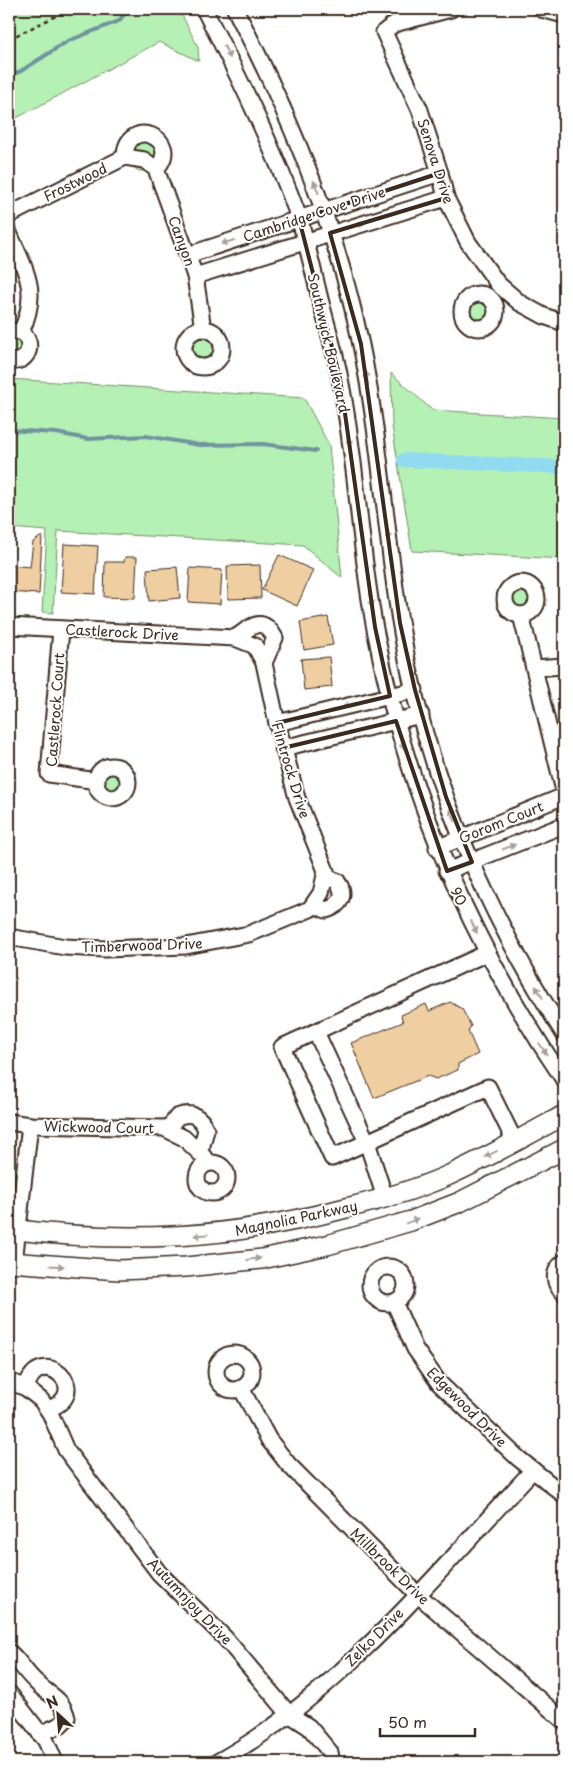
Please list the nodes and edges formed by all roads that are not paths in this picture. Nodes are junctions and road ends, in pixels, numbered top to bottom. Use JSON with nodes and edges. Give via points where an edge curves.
{"nodes":[{"id":1,"x":204,"y":9,"type":"edge"},
{"id":2,"x":235,"y":9,"type":"edge"},
{"id":3,"x":451,"y":9,"type":"edge"},
{"id":4,"x":541,"y":9,"type":"edge"},
{"id":5,"x":564,"y":15,"type":"edge"},
{"id":6,"x":125,"y":157,"type":"junction"},
{"id":7,"x":150,"y":165,"type":"junction"},
{"id":8,"x":440,"y":173,"type":"junction"},
{"id":9,"x":446,"y":198,"type":"junction"},
{"id":10,"x":324,"y":211,"type":"junction"},
{"id":11,"x":9,"y":215,"type":"edge"},
{"id":12,"x":299,"y":219,"type":"junction"},
{"id":13,"x":9,"y":233,"type":"edge"},
{"id":14,"x":330,"y":233,"type":"junction"},
{"id":15,"x":306,"y":241,"type":"junction"},
{"id":16,"x":188,"y":255,"type":"junction"},
{"id":17,"x":195,"y":276,"type":"junction"},
{"id":18,"x":498,"y":284,"type":"junction"},
{"id":19,"x":490,"y":298,"type":"dead end"},
{"id":20,"x":564,"y":323,"type":"edge"},
{"id":21,"x":203,"y":330,"type":"dead end"},
{"id":22,"x":15,"y":331,"type":"edge"},
{"id":23,"x":9,"y":360,"type":"edge"},
{"id":24,"x":521,"y":615,"type":"dead end"},
{"id":25,"x":400,"y":623,"type":"junction"},
{"id":26,"x":9,"y":626,"type":"edge"},
{"id":27,"x":375,"y":627,"type":"junction"},
{"id":28,"x":61,"y":629,"type":"junction"},
{"id":29,"x":235,"y":638,"type":"junction"},
{"id":30,"x":255,"y":646,"type":"joint"},
{"id":31,"x":264,"y":663,"type":"junction"},
{"id":32,"x":564,"y":666,"type":"edge"},
{"id":33,"x":534,"y":668,"type":"junction"},
{"id":34,"x":415,"y":690,"type":"junction"},
{"id":35,"x":390,"y":696,"type":"junction"},
{"id":36,"x":421,"y":715,"type":"junction"},
{"id":37,"x":396,"y":721,"type":"junction"},
{"id":38,"x":276,"y":723,"type":"junction"},
{"id":39,"x":283,"y":748,"type":"junction"},
{"id":40,"x":96,"y":781,"type":"dead end"},
{"id":41,"x":564,"y":791,"type":"edge"},
{"id":42,"x":564,"y":796,"type":"edge"},
{"id":43,"x":564,"y":825,"type":"edge"},
{"id":44,"x":461,"y":838,"type":"junction"},
{"id":45,"x":437,"y":848,"type":"junction"},
{"id":46,"x":472,"y":862,"type":"junction"},
{"id":47,"x":447,"y":871,"type":"junction"},
{"id":48,"x":325,"y":876,"type":"junction"},
{"id":49,"x":317,"y":899,"type":"junction"},
{"id":50,"x":9,"y":937,"type":"edge"},
{"id":51,"x":487,"y":953,"type":"junction"},
{"id":52,"x":316,"y":1032,"type":"junction"},
{"id":53,"x":564,"y":1034,"type":"edge"},
{"id":54,"x":564,"y":1080,"type":"edge"},
{"id":55,"x":564,"y":1115,"type":"edge"},
{"id":56,"x":9,"y":1122,"type":"edge"},
{"id":57,"x":30,"y":1125,"type":"junction"},
{"id":58,"x":168,"y":1129,"type":"junction"},
{"id":59,"x":367,"y":1142,"type":"junction"},
{"id":60,"x":515,"y":1142,"type":"junction"},
{"id":61,"x":564,"y":1148,"type":"edge"},
{"id":62,"x":196,"y":1150,"type":"junction"},
{"id":63,"x":209,"y":1162,"type":"dead end"},
{"id":64,"x":385,"y":1198,"type":"junction"},
{"id":65,"x":14,"y":1230,"type":"edge"},
{"id":66,"x":11,"y":1262,"type":"edge"},
{"id":67,"x":564,"y":1262,"type":"edge"},
{"id":68,"x":564,"y":1293,"type":"edge"},
{"id":69,"x":394,"y":1302,"type":"dead end"},
{"id":70,"x":9,"y":1381,"type":"edge"},
{"id":71,"x":26,"y":1388,"type":"junction"},
{"id":72,"x":241,"y":1388,"type":"dead end"},
{"id":73,"x":48,"y":1409,"type":"junction"},
{"id":74,"x":533,"y":1470,"type":"junction"},
{"id":75,"x":564,"y":1495,"type":"edge"},
{"id":76,"x":417,"y":1594,"type":"junction"},
{"id":77,"x":9,"y":1652,"type":"edge"},
{"id":78,"x":9,"y":1693,"type":"edge"},
{"id":79,"x":289,"y":1714,"type":"junction"},
{"id":80,"x":564,"y":1721,"type":"edge"},
{"id":81,"x":40,"y":1734,"type":"junction"},
{"id":82,"x":235,"y":1758,"type":"edge"},
{"id":83,"x":55,"y":1762,"type":"edge"},
{"id":84,"x":217,"y":1762,"type":"edge"},
{"id":85,"x":327,"y":1762,"type":"edge"}],
"edges":[{"from":1,"to":12,"type":"street","name":"Southwyck Boulevard","one_way":true,"via":[[270,145]]},
{"from":10,"to":2,"type":"street","name":"Southwyck Boulevard","one_way":true,"via":[[282,103]]},
{"from":3,"to":8,"type":"street","name":"Senova Drive","via":[[394,24],[384,32],[420,110]]},
{"from":4,"to":5,"type":"street"},
{"from":6,"to":7,"type":"street"},
{"from":6,"to":7,"type":"street","via":[[125,149],[135,136],[152,135],[159,140],[164,155],[162,163]]},
{"from":6,"to":11,"type":"street","name":"Frostwood"},
{"from":7,"to":16,"type":"street","name":"Canyon"},
{"from":8,"to":9,"type":"street","name":"Senova Drive"},
{"from":8,"to":10,"type":"street","name":"Cambridge Cove Drive"},
{"from":14,"to":9,"type":"street","name":"Cambridge Cove Drive","one_way":true},
{"from":9,"to":18,"type":"street","name":"Senova Drive","via":[[482,266]]},
{"from":10,"to":12,"type":"street","name":"Cambridge Cove Drive"},
{"from":10,"to":14,"type":"street","name":"Southwyck Boulevard"},
{"from":12,"to":15,"type":"street","name":"Southwyck Boulevard"},
{"from":12,"to":16,"type":"street","name":"Cambridge Cove Drive","one_way":true},
{"from":13,"to":22,"type":"street","via":[[32,292],[30,313]]},
{"from":14,"to":15,"type":"street","name":"Cambridge Cove Drive"},
{"from":25,"to":14,"type":"street","name":"Southwyck Boulevard","one_way":true,"via":[[361,344]]},
{"from":15,"to":17,"type":"street","name":"Cambridge Cove Drive"},
{"from":15,"to":27,"type":"street","name":"Southwyck Boulevard","one_way":true,"via":[[340,378]]},
{"from":16,"to":17,"type":"street","name":"Canyon"},
{"from":17,"to":21,"type":"street","name":"Canyon"},
{"from":18,"to":19,"type":"street"},
{"from":18,"to":20,"type":"street","name":"Senova Drive","via":[[520,303]]},
{"from":22,"to":23,"type":"street","via":[[29,341],[28,353],[19,361]]},
{"from":24,"to":33,"type":"street"},
{"from":25,"to":27,"type":"street"},
{"from":25,"to":34,"type":"street","name":"Southwyck Boulevard"},
{"from":26,"to":28,"type":"street","name":"Castlerock Drive"},
{"from":27,"to":35,"type":"street","name":"Southwyck Boulevard"},
{"from":28,"to":29,"type":"street","name":"Castlerock Drive"},
{"from":28,"to":40,"type":"street","name":"Castlerock Court","via":[[49,774]]},
{"from":29,"to":30,"type":"street","name":"Castlerock Drive"},
{"from":29,"to":31,"type":"street","via":[[252,625],[263,624],[270,629],[275,638]]},
{"from":30,"to":31,"type":"street","name":"Flintrock Drive"},
{"from":31,"to":38,"type":"street","name":"Flintrock Drive"},
{"from":32,"to":33,"type":"street"},
{"from":33,"to":41,"type":"street"},
{"from":34,"to":35,"type":"street"},
{"from":34,"to":36,"type":"street","name":"90"},
{"from":35,"to":37,"type":"street","name":"90"},
{"from":35,"to":38,"type":"street","one_way":true},
{"from":36,"to":37,"type":"street"},
{"from":44,"to":36,"type":"street","name":"90","one_way":true},
{"from":37,"to":39,"type":"street"},
{"from":37,"to":45,"type":"street","name":"90","one_way":true},
{"from":38,"to":39,"type":"street","name":"Flintrock Drive"},
{"from":39,"to":48,"type":"street","name":"Flintrock Drive","via":[[297,798],[326,871]]},
{"from":42,"to":44,"type":"street","name":"Gorom Court"},
{"from":46,"to":43,"type":"street","name":"Gorom Court","one_way":true},
{"from":44,"to":45,"type":"street","name":"Gorom Court"},
{"from":44,"to":46,"type":"street","name":"90"},
{"from":45,"to":47,"type":"street","name":"90"},
{"from":46,"to":47,"type":"street","name":"Gorom Court"},
{"from":53,"to":46,"type":"street","name":"90","one_way":true,"via":[[524,968]]},
{"from":47,"to":51,"type":"street","name":"90","one_way":true},
{"from":48,"to":49,"type":"street","name":"Flintrock Drive"},
{"from":48,"to":49,"type":"street","via":[[341,886],[342,899],[338,905],[326,910]]},
{"from":49,"to":50,"type":"street","name":"Timberwood Drive","via":[[310,910],[282,923],[249,934],[186,946],[75,948]]},
{"from":51,"to":52,"type":"street"},
{"from":51,"to":54,"type":"street","name":"90","one_way":true,"via":[[535,1038]]},
{"from":52,"to":59,"type":"street"},
{"from":52,"to":59,"type":"street","via":[[282,1048],[332,1158]]},
{"from":55,"to":60,"type":"main road","name":"Magnolia Parkway"},
{"from":56,"to":57,"type":"street","name":"Wickwood Court"},
{"from":57,"to":58,"type":"street","name":"Wickwood Court"},
{"from":57,"to":65,"type":"street"},
{"from":58,"to":62,"type":"street","name":"Wickwood Court"},
{"from":58,"to":62,"type":"street","name":"Wickwood Court","via":[[176,1117],[191,1114],[198,1117],[206,1130],[202,1145]]},
{"from":59,"to":60,"type":"street","via":[[488,1087]]},
{"from":59,"to":64,"type":"street"},
{"from":60,"to":64,"type":"main road","name":"Magnolia Parkway","one_way":true,"via":[[445,1176]]},
{"from":66,"to":61,"type":"main road","one_way":true,"via":[[119,1270],[186,1267],[271,1257],[411,1221],[460,1202]]},
{"from":62,"to":63,"type":"street","name":"Wickwood Court"},
{"from":64,"to":65,"type":"main road","name":"Magnolia Parkway","one_way":true,"via":[[269,1226],[198,1236],[143,1238]]},
{"from":65,"to":66,"type":"street"},
{"from":67,"to":68,"type":"street","via":[[555,1276]]},
{"from":69,"to":74,"type":"street","name":"Edgewood Drive","via":[[415,1349],[439,1383]]},
{"from":70,"to":71,"type":"street","name":"Autumnjoy Drive"},
{"from":71,"to":73,"type":"street","name":"Autumnjoy Drive"},
{"from":71,"to":73,"type":"street","via":[[29,1378],[42,1369],[57,1370],[68,1388],[58,1406]]},
{"from":72,"to":76,"type":"street","name":"Millbrook Drive","via":[[269,1440],[288,1464]]},
{"from":73,"to":79,"type":"street","name":"Autumnjoy Drive","via":[[66,1450],[159,1573],[225,1638]]},
{"from":74,"to":75,"type":"street","name":"Edgewood Drive"},
{"from":74,"to":76,"type":"street","name":"Zelko Drive"},
{"from":76,"to":79,"type":"street","name":"Zelko Drive","via":[[354,1659]]},
{"from":76,"to":80,"type":"street","name":"Millbrook Drive"},
{"from":77,"to":81,"type":"street","via":[[35,1682],[65,1708],[67,1718]]},
{"from":78,"to":81,"type":"street"},
{"from":79,"to":82,"type":"street","name":"Zelko Drive"},
{"from":79,"to":85,"type":"street","name":"Autumnjoy Drive","via":[[309,1727],[330,1752],[331,1758]]},
{"from":81,"to":83,"type":"street"},
{"from":82,"to":84,"type":"street","name":"Zelko Drive"}]}
